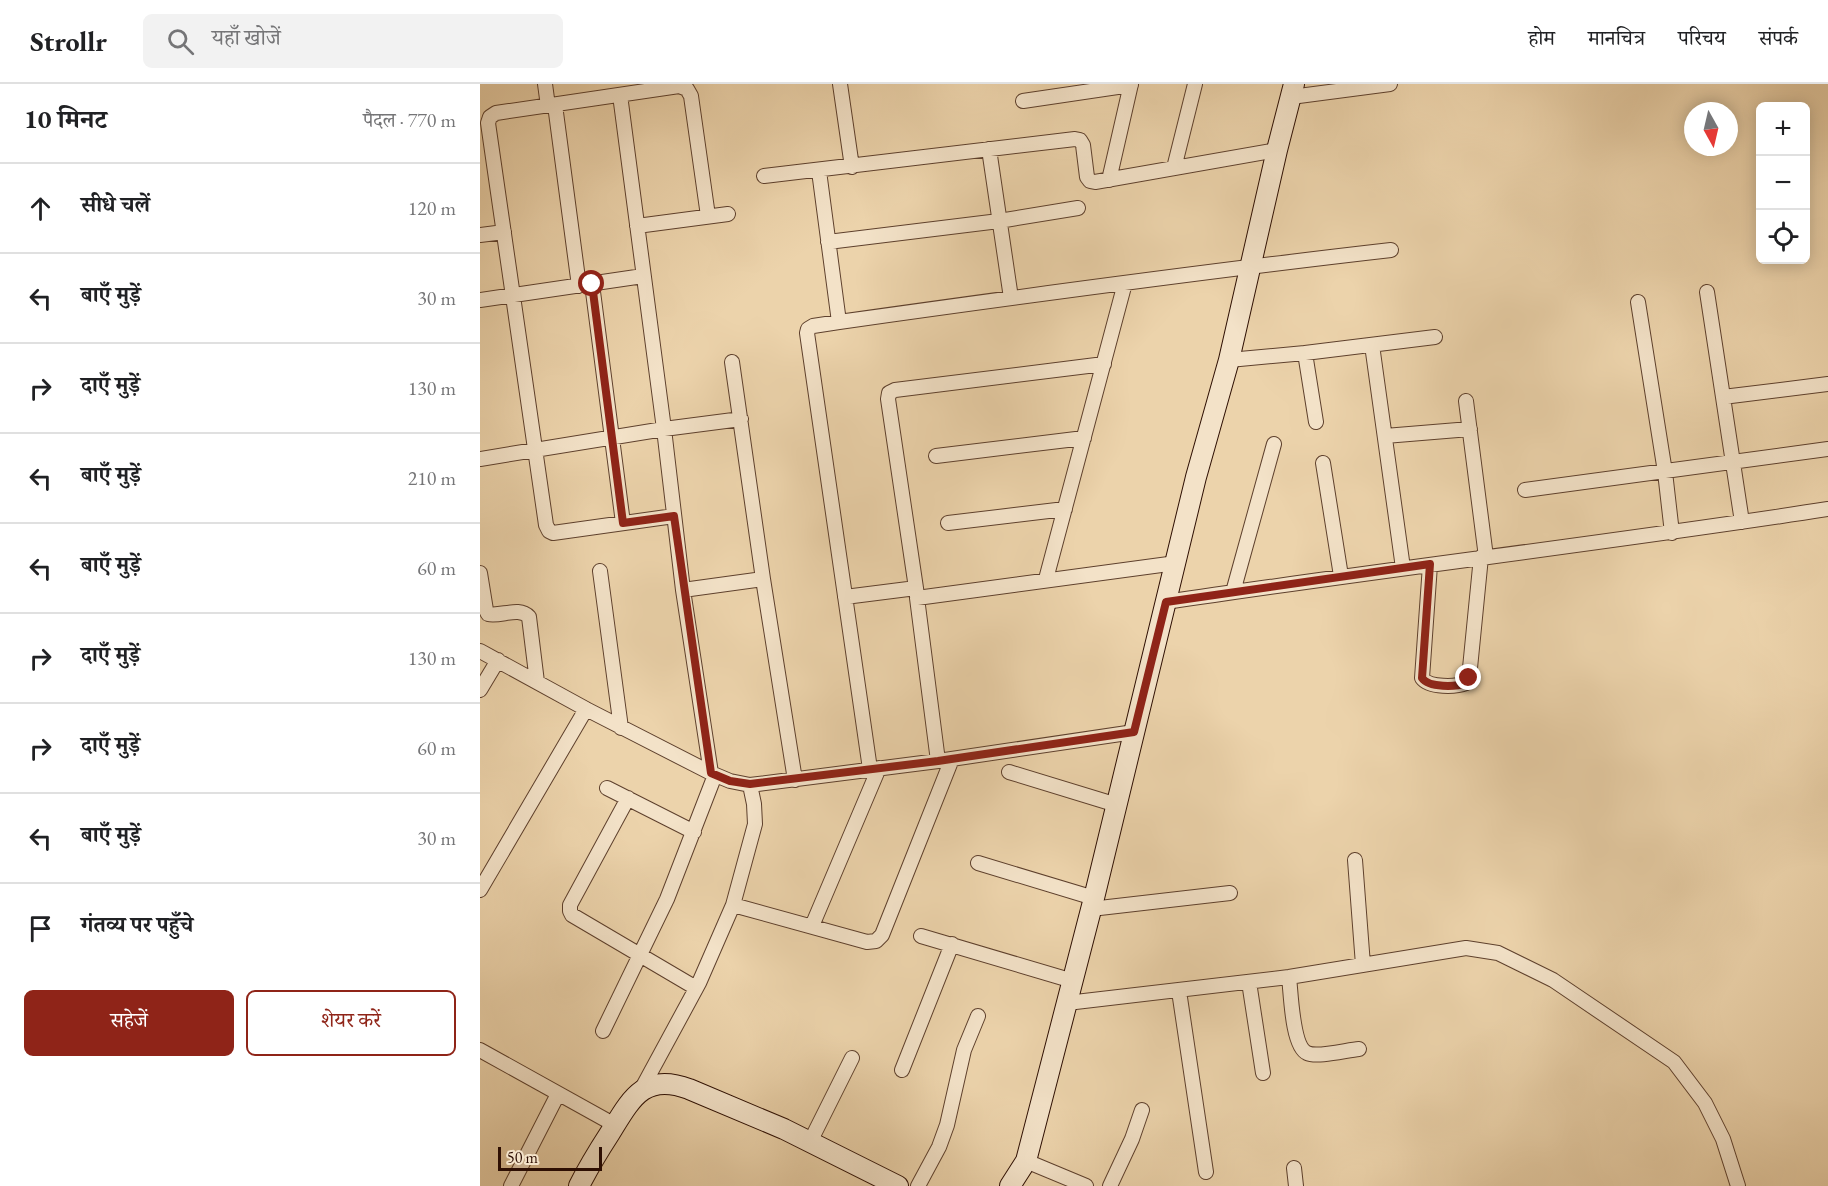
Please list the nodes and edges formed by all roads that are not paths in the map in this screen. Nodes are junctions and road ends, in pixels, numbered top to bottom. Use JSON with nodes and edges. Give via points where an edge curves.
{"nodes":[{"id":1,"x":545,"y":84,"type":"edge"},
{"id":2,"x":840,"y":84,"type":"edge"},
{"id":3,"x":1195,"y":84,"type":"edge"},
{"id":4,"x":1389,"y":84,"type":"edge"},
{"id":5,"x":1131,"y":85,"type":"edge"},
{"id":6,"x":1292,"y":91,"type":"edge"},
{"id":7,"x":620,"y":95,"type":"junction"},
{"id":8,"x":1023,"y":101,"type":"dead end"},
{"id":9,"x":551,"y":106,"type":"junction"},
{"id":10,"x":989,"y":149,"type":"junction"},
{"id":11,"x":1277,"y":150,"type":"junction"},
{"id":12,"x":852,"y":167,"type":"junction"},
{"id":13,"x":1174,"y":168,"type":"junction"},
{"id":14,"x":819,"y":171,"type":"junction"},
{"id":15,"x":764,"y":176,"type":"dead end"},
{"id":16,"x":1108,"y":180,"type":"junction"},
{"id":17,"x":1078,"y":208,"type":"dead end"},
{"id":18,"x":728,"y":214,"type":"dead end"},
{"id":19,"x":708,"y":216,"type":"junction"},
{"id":20,"x":999,"y":220,"type":"junction"},
{"id":21,"x":637,"y":226,"type":"junction"},
{"id":22,"x":504,"y":232,"type":"junction"},
{"id":23,"x":480,"y":236,"type":"edge"},
{"id":24,"x":828,"y":242,"type":"junction"},
{"id":25,"x":1391,"y":250,"type":"dead end"},
{"id":26,"x":1250,"y":266,"type":"junction"},
{"id":27,"x":643,"y":276,"type":"junction"},
{"id":28,"x":1125,"y":283,"type":"junction"},
{"id":29,"x":585,"y":285,"type":"junction"},
{"id":30,"x":1707,"y":292,"type":"dead end"},
{"id":31,"x":513,"y":295,"type":"junction"},
{"id":32,"x":1011,"y":298,"type":"junction"},
{"id":33,"x":480,"y":300,"type":"edge"},
{"id":34,"x":1638,"y":302,"type":"dead end"},
{"id":35,"x":839,"y":322,"type":"junction"},
{"id":36,"x":1435,"y":337,"type":"dead end"},
{"id":37,"x":1372,"y":345,"type":"junction"},
{"id":38,"x":1305,"y":353,"type":"junction"},
{"id":39,"x":1229,"y":360,"type":"junction"},
{"id":40,"x":732,"y":362,"type":"dead end"},
{"id":41,"x":1104,"y":364,"type":"junction"},
{"id":42,"x":1828,"y":384,"type":"edge"},
{"id":43,"x":1724,"y":397,"type":"junction"},
{"id":44,"x":1467,"y":401,"type":"dead end"},
{"id":45,"x":741,"y":419,"type":"junction"},
{"id":46,"x":1316,"y":422,"type":"dead end"},
{"id":47,"x":664,"y":429,"type":"junction"},
{"id":48,"x":1470,"y":429,"type":"junction"},
{"id":49,"x":1384,"y":436,"type":"junction"},
{"id":50,"x":611,"y":438,"type":"junction"},
{"id":51,"x":1084,"y":438,"type":"junction"},
{"id":52,"x":1274,"y":444,"type":"dead end"},
{"id":53,"x":1828,"y":449,"type":"edge"},
{"id":54,"x":536,"y":450,"type":"junction"},
{"id":55,"x":936,"y":456,"type":"dead end"},
{"id":56,"x":480,"y":459,"type":"edge"},
{"id":57,"x":1323,"y":463,"type":"dead end"},
{"id":58,"x":1733,"y":463,"type":"junction"},
{"id":59,"x":1665,"y":472,"type":"junction"},
{"id":60,"x":1525,"y":490,"type":"dead end"},
{"id":61,"x":1065,"y":509,"type":"junction"},
{"id":62,"x":1828,"y":509,"type":"edge"},
{"id":63,"x":674,"y":516,"type":"junction"},
{"id":64,"x":1742,"y":522,"type":"junction"},
{"id":65,"x":623,"y":523,"type":"junction"},
{"id":66,"x":948,"y":523,"type":"dead end"},
{"id":67,"x":1672,"y":533,"type":"junction"},
{"id":68,"x":1483,"y":557,"type":"junction"},
{"id":69,"x":1176,"y":563,"type":"junction"},
{"id":70,"x":1430,"y":564,"type":"junction"},
{"id":71,"x":1403,"y":568,"type":"junction"},
{"id":72,"x":600,"y":572,"type":"dead end"},
{"id":73,"x":480,"y":573,"type":"edge"},
{"id":74,"x":1341,"y":576,"type":"junction"},
{"id":75,"x":763,"y":579,"type":"junction"},
{"id":76,"x":1046,"y":579,"type":"junction"},
{"id":77,"x":683,"y":590,"type":"junction"},
{"id":78,"x":1233,"y":592,"type":"junction"},
{"id":79,"x":916,"y":593,"type":"junction"},
{"id":80,"x":845,"y":597,"type":"junction"},
{"id":81,"x":1166,"y":602,"type":"junction"},
{"id":82,"x":480,"y":651,"type":"edge"},
{"id":83,"x":498,"y":660,"type":"junction"},
{"id":84,"x":537,"y":682,"type":"junction"},
{"id":85,"x":480,"y":690,"type":"edge"},
{"id":86,"x":586,"y":709,"type":"junction"},
{"id":87,"x":621,"y":728,"type":"junction"},
{"id":88,"x":1134,"y":732,"type":"junction"},
{"id":89,"x":952,"y":759,"type":"junction"},
{"id":90,"x":938,"y":761,"type":"junction"},
{"id":91,"x":874,"y":769,"type":"junction"},
{"id":92,"x":1009,"y":772,"type":"dead end"},
{"id":93,"x":713,"y":774,"type":"junction"},
{"id":94,"x":795,"y":780,"type":"junction"},
{"id":95,"x":750,"y":784,"type":"junction"},
{"id":96,"x":607,"y":788,"type":"dead end"},
{"id":97,"x":628,"y":798,"type":"junction"},
{"id":98,"x":1117,"y":805,"type":"junction"},
{"id":99,"x":694,"y":832,"type":"junction"},
{"id":100,"x":1355,"y":860,"type":"dead end"},
{"id":101,"x":978,"y":862,"type":"dead end"},
{"id":102,"x":480,"y":890,"type":"edge"},
{"id":103,"x":1230,"y":893,"type":"dead end"},
{"id":104,"x":733,"y":904,"type":"junction"},
{"id":105,"x":1092,"y":904,"type":"junction"},
{"id":106,"x":812,"y":926,"type":"junction"},
{"id":107,"x":921,"y":936,"type":"dead end"},
{"id":108,"x":952,"y":944,"type":"junction"},
{"id":109,"x":641,"y":955,"type":"junction"},
{"id":110,"x":1363,"y":965,"type":"junction"},
{"id":111,"x":1289,"y":977,"type":"junction"},
{"id":112,"x":1073,"y":981,"type":"junction"},
{"id":113,"x":1250,"y":982,"type":"junction"},
{"id":114,"x":696,"y":988,"type":"junction"},
{"id":115,"x":1179,"y":991,"type":"junction"},
{"id":116,"x":1067,"y":1003,"type":"junction"},
{"id":117,"x":978,"y":1016,"type":"dead end"},
{"id":118,"x":603,"y":1031,"type":"dead end"},
{"id":119,"x":1359,"y":1049,"type":"dead end"},
{"id":120,"x":480,"y":1050,"type":"edge"},
{"id":121,"x":852,"y":1058,"type":"dead end"},
{"id":122,"x":902,"y":1070,"type":"dead end"},
{"id":123,"x":1263,"y":1073,"type":"dead end"},
{"id":124,"x":642,"y":1090,"type":"junction"},
{"id":125,"x":558,"y":1094,"type":"junction"},
{"id":126,"x":1142,"y":1110,"type":"dead end"},
{"id":127,"x":615,"y":1125,"type":"junction"},
{"id":128,"x":810,"y":1142,"type":"junction"},
{"id":129,"x":1026,"y":1161,"type":"junction"},
{"id":130,"x":1294,"y":1168,"type":"dead end"},
{"id":131,"x":1206,"y":1172,"type":"dead end"},
{"id":132,"x":511,"y":1186,"type":"edge"},
{"id":133,"x":579,"y":1186,"type":"edge"},
{"id":134,"x":898,"y":1186,"type":"edge"},
{"id":135,"x":918,"y":1186,"type":"edge"},
{"id":136,"x":1010,"y":1186,"type":"edge"},
{"id":137,"x":1086,"y":1186,"type":"edge"},
{"id":138,"x":1110,"y":1186,"type":"edge"},
{"id":139,"x":1296,"y":1186,"type":"edge"},
{"id":140,"x":1738,"y":1186,"type":"edge"}],
"edges":[{"from":1,"to":9,"type":"street"},
{"from":2,"to":12,"type":"street"},
{"from":3,"to":13,"type":"street"},
{"from":4,"to":6,"type":"street"},
{"from":5,"to":8,"type":"street"},
{"from":5,"to":16,"type":"street"},
{"from":6,"to":11,"type":"street"},
{"from":7,"to":9,"type":"street"},
{"from":7,"to":19,"type":"street","via":[[679,86],[687,89]]},
{"from":7,"to":21,"type":"street"},
{"from":9,"to":22,"type":"street","via":[[495,113],[490,117]]},
{"from":9,"to":29,"type":"street"},
{"from":10,"to":12,"type":"street"},
{"from":10,"to":16,"type":"street","via":[[1080,140],[1087,177],[1095,183]]},
{"from":10,"to":20,"type":"street"},
{"from":11,"to":13,"type":"street"},
{"from":11,"to":26,"type":"street"},
{"from":12,"to":14,"type":"street"},
{"from":13,"to":16,"type":"street"},
{"from":14,"to":15,"type":"street"},
{"from":14,"to":24,"type":"street"},
{"from":17,"to":20,"type":"street"},
{"from":18,"to":19,"type":"street"},
{"from":19,"to":21,"type":"street"},
{"from":20,"to":24,"type":"street"},
{"from":20,"to":32,"type":"street"},
{"from":21,"to":27,"type":"street"},
{"from":22,"to":23,"type":"street"},
{"from":22,"to":31,"type":"street"},
{"from":24,"to":35,"type":"street"},
{"from":25,"to":26,"type":"street"},
{"from":26,"to":28,"type":"street"},
{"from":26,"to":39,"type":"street"},
{"from":27,"to":29,"type":"street"},
{"from":27,"to":47,"type":"street"},
{"from":28,"to":32,"type":"street"},
{"from":28,"to":41,"type":"street"},
{"from":29,"to":31,"type":"street"},
{"from":29,"to":50,"type":"street"},
{"from":30,"to":43,"type":"street"},
{"from":31,"to":33,"type":"street"},
{"from":31,"to":54,"type":"street"},
{"from":32,"to":35,"type":"street"},
{"from":34,"to":59,"type":"street"},
{"from":35,"to":80,"type":"street","via":[[813,326],[807,333]]},
{"from":36,"to":37,"type":"street"},
{"from":37,"to":38,"type":"street"},
{"from":37,"to":49,"type":"street"},
{"from":38,"to":39,"type":"street"},
{"from":38,"to":46,"type":"street"},
{"from":39,"to":69,"type":"street"},
{"from":40,"to":45,"type":"street"},
{"from":41,"to":51,"type":"street"},
{"from":41,"to":79,"type":"street","via":[[889,393]]},
{"from":42,"to":43,"type":"street"},
{"from":43,"to":58,"type":"street"},
{"from":44,"to":48,"type":"street"},
{"from":45,"to":47,"type":"street"},
{"from":45,"to":75,"type":"street"},
{"from":47,"to":50,"type":"street"},
{"from":47,"to":63,"type":"street"},
{"from":48,"to":49,"type":"street"},
{"from":48,"to":68,"type":"street"},
{"from":49,"to":71,"type":"street"},
{"from":50,"to":54,"type":"street"},
{"from":50,"to":65,"type":"street"},
{"from":51,"to":55,"type":"street"},
{"from":51,"to":61,"type":"street"},
{"from":52,"to":78,"type":"street"},
{"from":53,"to":58,"type":"street"},
{"from":54,"to":56,"type":"street"},
{"from":54,"to":65,"type":"street","via":[[549,531]]},
{"from":57,"to":74,"type":"street"},
{"from":58,"to":59,"type":"street"},
{"from":58,"to":64,"type":"street"},
{"from":59,"to":60,"type":"street"},
{"from":59,"to":67,"type":"street"},
{"from":61,"to":66,"type":"street"},
{"from":61,"to":76,"type":"street"},
{"from":62,"to":64,"type":"street"},
{"from":63,"to":65,"type":"street"},
{"from":63,"to":77,"type":"street"},
{"from":64,"to":67,"type":"street"},
{"from":67,"to":68,"type":"street"},
{"from":68,"to":70,"type":"street"},
{"from":68,"to":70,"type":"street","via":[[1469,678],[1461,685],[1430,684],[1422,678]]},
{"from":69,"to":76,"type":"street"},
{"from":69,"to":81,"type":"street"},
{"from":70,"to":71,"type":"street"},
{"from":71,"to":74,"type":"street"},
{"from":72,"to":87,"type":"street"},
{"from":73,"to":84,"type":"street","via":[[488,614],[521,612],[529,617]]},
{"from":74,"to":78,"type":"street"},
{"from":75,"to":77,"type":"street"},
{"from":75,"to":94,"type":"street"},
{"from":76,"to":79,"type":"street"},
{"from":77,"to":93,"type":"street"},
{"from":78,"to":81,"type":"street"},
{"from":79,"to":80,"type":"street"},
{"from":79,"to":90,"type":"street"},
{"from":80,"to":91,"type":"street"},
{"from":81,"to":88,"type":"street"},
{"from":82,"to":83,"type":"street"},
{"from":83,"to":84,"type":"street"},
{"from":83,"to":85,"type":"street"},
{"from":84,"to":86,"type":"street"},
{"from":86,"to":87,"type":"street"},
{"from":86,"to":102,"type":"street"},
{"from":87,"to":93,"type":"street"},
{"from":88,"to":89,"type":"street"},
{"from":88,"to":98,"type":"street"},
{"from":89,"to":90,"type":"street"},
{"from":89,"to":106,"type":"street","via":[[882,935],[867,942]]},
{"from":90,"to":91,"type":"street"},
{"from":91,"to":94,"type":"street"},
{"from":91,"to":106,"type":"street"},
{"from":92,"to":98,"type":"street"},
{"from":93,"to":95,"type":"street"},
{"from":93,"to":99,"type":"street"},
{"from":94,"to":95,"type":"street"},
{"from":95,"to":104,"type":"street","via":[[755,824]]},
{"from":96,"to":97,"type":"street"},
{"from":97,"to":99,"type":"street"},
{"from":97,"to":109,"type":"street","via":[[570,904],[570,911]]},
{"from":98,"to":105,"type":"street"},
{"from":99,"to":109,"type":"street"},
{"from":100,"to":110,"type":"street"},
{"from":101,"to":105,"type":"street"},
{"from":103,"to":105,"type":"street"},
{"from":104,"to":106,"type":"street"},
{"from":104,"to":114,"type":"street"},
{"from":105,"to":112,"type":"street"},
{"from":107,"to":108,"type":"street"},
{"from":108,"to":112,"type":"street"},
{"from":108,"to":122,"type":"street"},
{"from":109,"to":114,"type":"street"},
{"from":109,"to":118,"type":"street"},
{"from":110,"to":111,"type":"street"},
{"from":110,"to":140,"type":"street","via":[[1466,948],[1498,953],[1553,981],[1679,1067],[1705,1102],[1723,1139]]},
{"from":111,"to":113,"type":"street"},
{"from":111,"to":119,"type":"street","via":[[1301,1048],[1314,1055]]},
{"from":112,"to":116,"type":"street"},
{"from":113,"to":115,"type":"street"},
{"from":113,"to":123,"type":"street"},
{"from":114,"to":124,"type":"street"},
{"from":115,"to":116,"type":"street"},
{"from":115,"to":131,"type":"street"},
{"from":116,"to":129,"type":"street"},
{"from":117,"to":135,"type":"street","via":[[964,1050],[947,1125]]},
{"from":120,"to":125,"type":"street"},
{"from":121,"to":128,"type":"street"},
{"from":124,"to":127,"type":"street","via":[[625,1107]]},
{"from":124,"to":128,"type":"street","via":[[659,1083],[675,1083]]},
{"from":125,"to":127,"type":"street"},
{"from":125,"to":132,"type":"street"},
{"from":126,"to":138,"type":"street"},
{"from":127,"to":133,"type":"street"},
{"from":128,"to":134,"type":"street"},
{"from":129,"to":136,"type":"street"},
{"from":129,"to":137,"type":"street"},
{"from":130,"to":139,"type":"street"}]}
